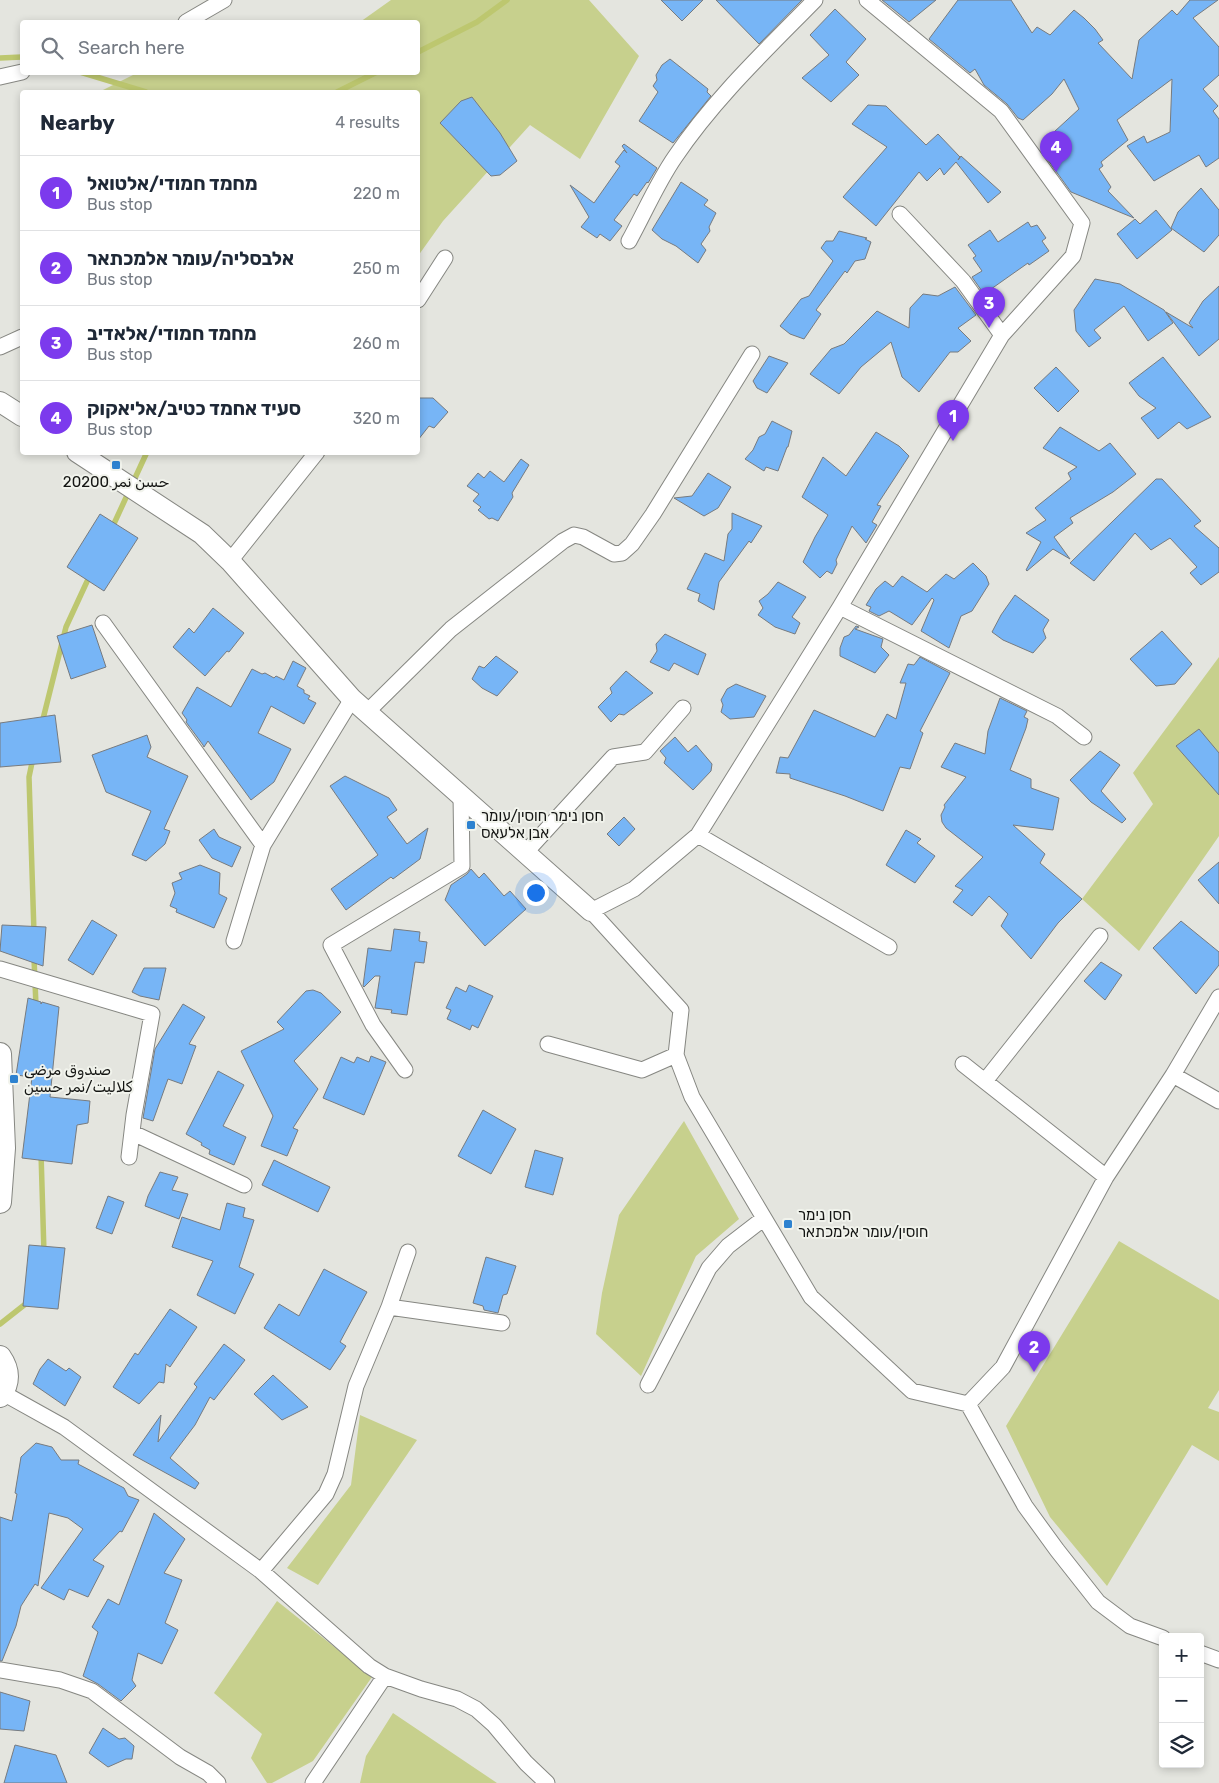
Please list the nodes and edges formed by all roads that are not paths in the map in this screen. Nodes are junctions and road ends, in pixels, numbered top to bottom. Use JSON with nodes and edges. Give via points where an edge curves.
{"nodes":[{"id":1,"x":224,"y":0,"type":"edge"},
{"id":2,"x":815,"y":0,"type":"edge"},
{"id":3,"x":867,"y":0,"type":"edge"},
{"id":4,"x":189,"y":20,"type":"edge"},
{"id":5,"x":20,"y":72,"type":"edge"},
{"id":6,"x":0,"y":76,"type":"edge"},
{"id":7,"x":900,"y":214,"type":"dead end"},
{"id":8,"x":629,"y":242,"type":"dead end"},
{"id":9,"x":445,"y":258,"type":"dead end"},
{"id":10,"x":420,"y":297,"type":"edge"},
{"id":11,"x":1002,"y":335,"type":"junction"},
{"id":12,"x":20,"y":338,"type":"edge"},
{"id":13,"x":0,"y":347,"type":"edge"},
{"id":14,"x":752,"y":354,"type":"dead end"},
{"id":15,"x":0,"y":402,"type":"edge"},
{"id":16,"x":20,"y":415,"type":"edge"},
{"id":17,"x":82,"y":455,"type":"edge"},
{"id":18,"x":315,"y":455,"type":"edge"},
{"id":19,"x":230,"y":561,"type":"junction"},
{"id":20,"x":840,"y":607,"type":"junction"},
{"id":21,"x":103,"y":623,"type":"dead end"},
{"id":22,"x":360,"y":706,"type":"junction"},
{"id":23,"x":683,"y":708,"type":"dead end"},
{"id":24,"x":1084,"y":737,"type":"dead end"},
{"id":25,"x":461,"y":794,"type":"junction"},
{"id":26,"x":698,"y":835,"type":"junction"},
{"id":27,"x":263,"y":845,"type":"junction"},
{"id":28,"x":526,"y":852,"type":"junction"},
{"id":29,"x":591,"y":911,"type":"junction"},
{"id":30,"x":1100,"y":936,"type":"dead end"},
{"id":31,"x":234,"y":940,"type":"dead end"},
{"id":32,"x":889,"y":947,"type":"dead end"},
{"id":33,"x":0,"y":969,"type":"edge"},
{"id":34,"x":1219,"y":997,"type":"edge"},
{"id":35,"x":548,"y":1044,"type":"dead end"},
{"id":36,"x":0,"y":1054,"type":"edge"},
{"id":37,"x":676,"y":1055,"type":"junction"},
{"id":38,"x":963,"y":1064,"type":"dead end"},
{"id":39,"x":405,"y":1070,"type":"dead end"},
{"id":40,"x":1173,"y":1075,"type":"junction"},
{"id":41,"x":985,"y":1081,"type":"junction"},
{"id":42,"x":1219,"y":1100,"type":"edge"},
{"id":43,"x":133,"y":1133,"type":"junction"},
{"id":44,"x":129,"y":1157,"type":"dead end"},
{"id":45,"x":1106,"y":1177,"type":"junction"},
{"id":46,"x":244,"y":1185,"type":"dead end"},
{"id":47,"x":0,"y":1202,"type":"edge"},
{"id":48,"x":764,"y":1219,"type":"junction"},
{"id":49,"x":408,"y":1252,"type":"dead end"},
{"id":50,"x":389,"y":1307,"type":"junction"},
{"id":51,"x":502,"y":1323,"type":"dead end"},
{"id":52,"x":0,"y":1357,"type":"edge"},
{"id":53,"x":648,"y":1385,"type":"dead end"},
{"id":54,"x":1,"y":1394,"type":"edge"},
{"id":55,"x":968,"y":1404,"type":"junction"},
{"id":56,"x":261,"y":1572,"type":"junction"},
{"id":57,"x":1159,"y":1637,"type":"edge"},
{"id":58,"x":1204,"y":1654,"type":"edge"},
{"id":59,"x":1219,"y":1660,"type":"edge"},
{"id":60,"x":0,"y":1670,"type":"edge"},
{"id":61,"x":385,"y":1676,"type":"junction"},
{"id":62,"x":218,"y":1783,"type":"edge"},
{"id":63,"x":313,"y":1783,"type":"edge"},
{"id":64,"x":547,"y":1783,"type":"edge"}],
"edges":[{"from":1,"to":4,"type":"street"},
{"from":2,"to":8,"type":"street","via":[[697,126],[674,159]]},
{"from":3,"to":11,"type":"street","via":[[1001,111],[1082,224],[1073,256]]},
{"from":5,"to":6,"type":"street"},
{"from":7,"to":11,"type":"street","via":[[963,281]]},
{"from":9,"to":10,"type":"street"},
{"from":11,"to":20,"type":"street"},
{"from":12,"to":13,"type":"street"},
{"from":14,"to":22,"type":"street","via":[[653,514],[622,553],[614,554],[574,535],[451,629]]},
{"from":15,"to":16,"type":"street"},
{"from":17,"to":19,"type":"street","via":[[202,534]]},
{"from":18,"to":19,"type":"street"},
{"from":19,"to":22,"type":"street"},
{"from":20,"to":24,"type":"street","via":[[1057,716]]},
{"from":20,"to":26,"type":"street"},
{"from":21,"to":27,"type":"street"},
{"from":22,"to":25,"type":"street"},
{"from":22,"to":27,"type":"street"},
{"from":23,"to":28,"type":"street","via":[[645,752],[613,757]]},
{"from":25,"to":28,"type":"street"},
{"from":25,"to":39,"type":"street","via":[[462,866],[331,945],[373,1025]]},
{"from":26,"to":29,"type":"street","via":[[634,889]]},
{"from":26,"to":32,"type":"street"},
{"from":27,"to":31,"type":"street"},
{"from":28,"to":29,"type":"street"},
{"from":29,"to":37,"type":"street","via":[[681,1010]]},
{"from":30,"to":41,"type":"street"},
{"from":33,"to":43,"type":"street","via":[[152,1014]]},
{"from":34,"to":40,"type":"street"},
{"from":35,"to":37,"type":"street","via":[[642,1070]]},
{"from":36,"to":47,"type":"main road","via":[[4,1148]]},
{"from":37,"to":48,"type":"street","via":[[692,1097]]},
{"from":38,"to":41,"type":"street"},
{"from":40,"to":42,"type":"street"},
{"from":40,"to":45,"type":"street"},
{"from":41,"to":45,"type":"street"},
{"from":43,"to":44,"type":"street"},
{"from":43,"to":46,"type":"street"},
{"from":45,"to":55,"type":"street","via":[[1003,1366]]},
{"from":48,"to":53,"type":"street","via":[[728,1246],[709,1268]]},
{"from":48,"to":55,"type":"street","via":[[811,1297],[912,1391]]},
{"from":49,"to":50,"type":"street"},
{"from":50,"to":51,"type":"street"},
{"from":50,"to":56,"type":"street","via":[[356,1386],[335,1474],[326,1494]]},
{"from":52,"to":54,"type":"main road","via":[[7,1378]]},
{"from":54,"to":56,"type":"street","via":[[64,1427]]},
{"from":55,"to":57,"type":"street","via":[[1026,1506],[1098,1602],[1130,1626]]},
{"from":56,"to":61,"type":"street","via":[[369,1666]]},
{"from":58,"to":59,"type":"street"},
{"from":60,"to":62,"type":"street","via":[[60,1680],[92,1691]]},
{"from":61,"to":63,"type":"street"},
{"from":61,"to":64,"type":"street","via":[[457,1699],[476,1709]]}]}
